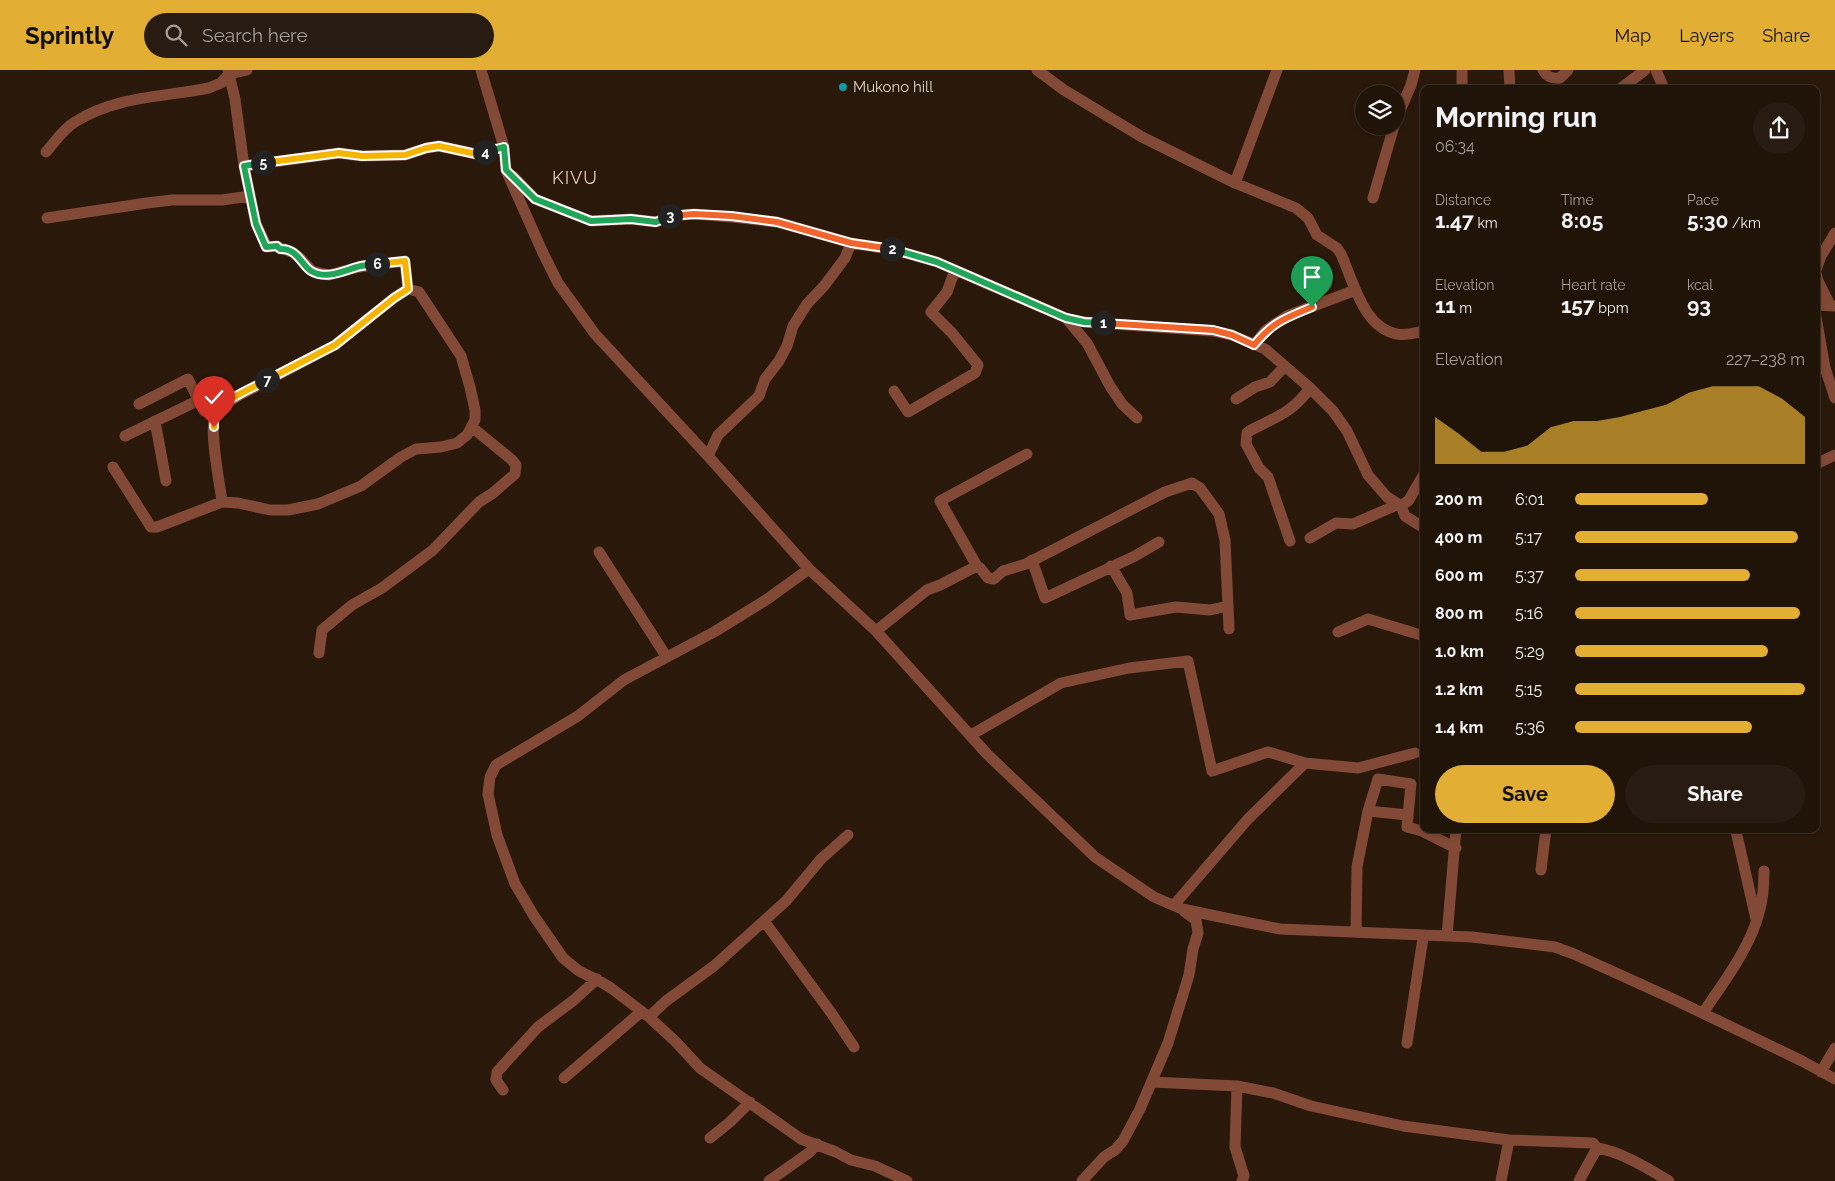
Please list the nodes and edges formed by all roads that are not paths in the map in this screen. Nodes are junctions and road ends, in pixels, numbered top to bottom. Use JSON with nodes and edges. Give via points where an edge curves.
{"nodes":[{"id":1,"x":247,"y":70,"type":"edge"},
{"id":2,"x":481,"y":70,"type":"edge"},
{"id":3,"x":1037,"y":70,"type":"edge"},
{"id":4,"x":1277,"y":70,"type":"edge"},
{"id":5,"x":1415,"y":70,"type":"edge"},
{"id":6,"x":1462,"y":70,"type":"edge"},
{"id":7,"x":1509,"y":70,"type":"edge"},
{"id":8,"x":1543,"y":70,"type":"edge"},
{"id":9,"x":1568,"y":70,"type":"edge"},
{"id":10,"x":1645,"y":70,"type":"edge"},
{"id":11,"x":1656,"y":70,"type":"edge"},
{"id":12,"x":229,"y":72,"type":"edge"},
{"id":13,"x":1462,"y":85,"type":"edge"},
{"id":14,"x":1510,"y":85,"type":"edge"},
{"id":15,"x":1625,"y":85,"type":"edge"},
{"id":16,"x":1662,"y":85,"type":"edge"},
{"id":17,"x":1405,"y":100,"type":"edge"},
{"id":18,"x":1391,"y":135,"type":"edge"},
{"id":19,"x":504,"y":147,"type":"junction"},
{"id":20,"x":46,"y":152,"type":"dead end"},
{"id":21,"x":244,"y":166,"type":"junction"},
{"id":22,"x":506,"y":170,"type":"junction"},
{"id":23,"x":1235,"y":183,"type":"junction"},
{"id":24,"x":250,"y":196,"type":"junction"},
{"id":25,"x":1373,"y":198,"type":"dead end"},
{"id":26,"x":47,"y":218,"type":"dead end"},
{"id":27,"x":1835,"y":233,"type":"edge"},
{"id":28,"x":851,"y":243,"type":"junction"},
{"id":29,"x":1820,"y":259,"type":"edge"},
{"id":30,"x":955,"y":270,"type":"junction"},
{"id":31,"x":1820,"y":285,"type":"edge"},
{"id":32,"x":408,"y":289,"type":"junction"},
{"id":33,"x":1356,"y":292,"type":"junction"},
{"id":34,"x":1832,"y":306,"type":"edge"},
{"id":35,"x":1066,"y":318,"type":"junction"},
{"id":36,"x":1420,"y":332,"type":"edge"},
{"id":37,"x":1820,"y":340,"type":"edge"},
{"id":38,"x":1254,"y":345,"type":"junction"},
{"id":39,"x":1285,"y":366,"type":"junction"},
{"id":40,"x":1310,"y":388,"type":"junction"},
{"id":41,"x":894,"y":390,"type":"dead end"},
{"id":42,"x":1835,"y":398,"type":"edge"},
{"id":43,"x":199,"y":400,"type":"junction"},
{"id":44,"x":1236,"y":400,"type":"dead end"},
{"id":45,"x":139,"y":404,"type":"dead end"},
{"id":46,"x":215,"y":416,"type":"junction"},
{"id":47,"x":1136,"y":418,"type":"dead end"},
{"id":48,"x":155,"y":421,"type":"junction"},
{"id":49,"x":472,"y":428,"type":"junction"},
{"id":50,"x":125,"y":436,"type":"dead end"},
{"id":51,"x":1026,"y":454,"type":"dead end"},
{"id":52,"x":1835,"y":455,"type":"edge"},
{"id":53,"x":708,"y":456,"type":"junction"},
{"id":54,"x":1820,"y":462,"type":"edge"},
{"id":55,"x":113,"y":467,"type":"dead end"},
{"id":56,"x":1420,"y":480,"type":"edge"},
{"id":57,"x":166,"y":481,"type":"dead end"},
{"id":58,"x":222,"y":502,"type":"junction"},
{"id":59,"x":1400,"y":505,"type":"junction"},
{"id":60,"x":1420,"y":525,"type":"edge"},
{"id":61,"x":1310,"y":538,"type":"dead end"},
{"id":62,"x":1290,"y":541,"type":"dead end"},
{"id":63,"x":1159,"y":542,"type":"dead end"},
{"id":64,"x":599,"y":552,"type":"dead end"},
{"id":65,"x":1032,"y":560,"type":"junction"},
{"id":66,"x":977,"y":566,"type":"junction"},
{"id":67,"x":1111,"y":566,"type":"junction"},
{"id":68,"x":809,"y":569,"type":"junction"},
{"id":69,"x":1228,"y":606,"type":"junction"},
{"id":70,"x":1228,"y":629,"type":"dead end"},
{"id":71,"x":876,"y":631,"type":"junction"},
{"id":72,"x":1338,"y":632,"type":"dead end"},
{"id":73,"x":1420,"y":635,"type":"edge"},
{"id":74,"x":319,"y":653,"type":"dead end"},
{"id":75,"x":666,"y":656,"type":"junction"},
{"id":76,"x":970,"y":735,"type":"junction"},
{"id":77,"x":1415,"y":754,"type":"dead end"},
{"id":78,"x":1305,"y":763,"type":"junction"},
{"id":79,"x":1368,"y":811,"type":"junction"},
{"id":80,"x":1408,"y":815,"type":"junction"},
{"id":81,"x":1420,"y":830,"type":"edge"},
{"id":82,"x":1426,"y":833,"type":"edge"},
{"id":83,"x":1456,"y":833,"type":"edge"},
{"id":84,"x":1545,"y":833,"type":"edge"},
{"id":85,"x":1736,"y":833,"type":"edge"},
{"id":86,"x":848,"y":835,"type":"dead end"},
{"id":87,"x":1456,"y":848,"type":"junction"},
{"id":88,"x":1540,"y":870,"type":"dead end"},
{"id":89,"x":1764,"y":871,"type":"dead end"},
{"id":90,"x":1178,"y":907,"type":"junction"},
{"id":91,"x":764,"y":921,"type":"junction"},
{"id":92,"x":1756,"y":921,"type":"junction"},
{"id":93,"x":1356,"y":932,"type":"junction"},
{"id":94,"x":1426,"y":935,"type":"junction"},
{"id":95,"x":1447,"y":936,"type":"junction"},
{"id":96,"x":597,"y":979,"type":"junction"},
{"id":97,"x":1704,"y":1013,"type":"junction"},
{"id":98,"x":645,"y":1014,"type":"junction"},
{"id":99,"x":1407,"y":1043,"type":"dead end"},
{"id":100,"x":854,"y":1047,"type":"dead end"},
{"id":101,"x":1835,"y":1048,"type":"edge"},
{"id":102,"x":1821,"y":1072,"type":"junction"},
{"id":103,"x":564,"y":1078,"type":"dead end"},
{"id":104,"x":1835,"y":1079,"type":"edge"},
{"id":105,"x":1152,"y":1082,"type":"junction"},
{"id":106,"x":1237,"y":1086,"type":"junction"},
{"id":107,"x":503,"y":1090,"type":"dead end"},
{"id":108,"x":750,"y":1102,"type":"junction"},
{"id":109,"x":710,"y":1138,"type":"dead end"},
{"id":110,"x":1509,"y":1140,"type":"junction"},
{"id":111,"x":816,"y":1144,"type":"junction"},
{"id":112,"x":1597,"y":1148,"type":"junction"},
{"id":113,"x":769,"y":1181,"type":"edge"},
{"id":114,"x":907,"y":1181,"type":"edge"},
{"id":115,"x":1082,"y":1181,"type":"edge"},
{"id":116,"x":1242,"y":1181,"type":"edge"},
{"id":117,"x":1501,"y":1181,"type":"edge"},
{"id":118,"x":1579,"y":1181,"type":"edge"},
{"id":119,"x":1669,"y":1181,"type":"edge"}],
"edges":[{"from":1,"to":12,"type":"street"},
{"from":2,"to":19,"type":"street"},
{"from":3,"to":23,"type":"street","via":[[1142,137]]},
{"from":4,"to":23,"type":"street"},
{"from":5,"to":17,"type":"street"},
{"from":6,"to":13,"type":"street"},
{"from":7,"to":14,"type":"street"},
{"from":8,"to":9,"type":"street","via":[[1553,79],[1560,78]]},
{"from":10,"to":15,"type":"street"},
{"from":11,"to":16,"type":"street"},
{"from":12,"to":20,"type":"street","via":[[221,83],[209,88],[126,102],[85,116],[66,129]]},
{"from":12,"to":21,"type":"street"},
{"from":18,"to":25,"type":"street"},
{"from":19,"to":21,"type":"street","via":[[476,154],[439,146],[405,155],[339,153]]},
{"from":19,"to":22,"type":"street"},
{"from":21,"to":24,"type":"street"},
{"from":22,"to":28,"type":"street","via":[[535,199],[591,221],[631,219],[656,222],[670,216],[694,214],[731,216],[777,222]]},
{"from":22,"to":53,"type":"street","via":[[558,283],[594,334]]},
{"from":23,"to":33,"type":"street","via":[[1304,213],[1317,235],[1341,254]]},
{"from":24,"to":26,"type":"street","via":[[147,202]]},
{"from":24,"to":32,"type":"street","via":[[256,224],[266,247],[277,246],[292,252],[312,271],[329,275],[359,266],[405,261]]},
{"from":27,"to":29,"type":"street"},
{"from":28,"to":30,"type":"street","via":[[895,250]]},
{"from":28,"to":53,"type":"street","via":[[845,258],[793,326],[787,346],[765,379],[759,396],[718,435]]},
{"from":30,"to":35,"type":"street"},
{"from":30,"to":41,"type":"street","via":[[947,292],[931,312],[978,365],[975,373],[908,412]]},
{"from":31,"to":34,"type":"street"},
{"from":32,"to":46,"type":"street","via":[[335,345],[238,396]]},
{"from":32,"to":49,"type":"street","via":[[419,292],[461,356],[475,410]]},
{"from":33,"to":36,"type":"street","via":[[1365,310],[1386,331],[1399,335]]},
{"from":33,"to":38,"type":"street","via":[[1287,316],[1266,330]]},
{"from":35,"to":38,"type":"street","via":[[1084,322],[1213,330]]},
{"from":35,"to":47,"type":"street","via":[[1087,343],[1122,404]]},
{"from":37,"to":42,"type":"street"},
{"from":38,"to":39,"type":"street","via":[[1265,349]]},
{"from":39,"to":40,"type":"street"},
{"from":39,"to":44,"type":"street","via":[[1270,382]]},
{"from":40,"to":59,"type":"street","via":[[1347,431],[1368,475],[1387,497]]},
{"from":40,"to":62,"type":"street","via":[[1301,402],[1285,414],[1251,430],[1246,437],[1249,450],[1268,477]]},
{"from":43,"to":45,"type":"street","via":[[188,379]]},
{"from":43,"to":46,"type":"street","via":[[204,411]]},
{"from":43,"to":48,"type":"street"},
{"from":46,"to":58,"type":"street","via":[[214,450]]},
{"from":48,"to":50,"type":"street"},
{"from":48,"to":57,"type":"street"},
{"from":49,"to":58,"type":"street","via":[[457,443],[416,449],[401,456],[361,486],[318,504],[270,510]]},
{"from":49,"to":74,"type":"street","via":[[512,460],[516,465],[515,474],[479,502],[433,550],[382,588],[352,605],[322,630]]},
{"from":51,"to":66,"type":"street","via":[[940,501]]},
{"from":52,"to":54,"type":"street"},
{"from":53,"to":68,"type":"street"},
{"from":55,"to":58,"type":"street","via":[[151,527],[177,521]]},
{"from":56,"to":59,"type":"street","via":[[1408,500]]},
{"from":59,"to":60,"type":"street","via":[[1406,516]]},
{"from":59,"to":61,"type":"street","via":[[1353,524],[1336,524]]},
{"from":63,"to":67,"type":"street"},
{"from":64,"to":75,"type":"street"},
{"from":65,"to":66,"type":"street","via":[[1003,571],[992,579]]},
{"from":65,"to":67,"type":"street","via":[[1044,598]]},
{"from":65,"to":69,"type":"street","via":[[1165,492],[1194,484],[1219,514],[1225,540]]},
{"from":66,"to":71,"type":"street","via":[[927,590]]},
{"from":67,"to":69,"type":"street","via":[[1127,593],[1130,616],[1176,608],[1210,610]]},
{"from":68,"to":71,"type":"street"},
{"from":68,"to":75,"type":"street","via":[[759,605]]},
{"from":69,"to":70,"type":"street"},
{"from":71,"to":76,"type":"street"},
{"from":72,"to":73,"type":"street","via":[[1368,619]]},
{"from":75,"to":96,"type":"street","via":[[624,680],[578,716],[496,765],[488,784],[498,835],[515,884],[563,958],[579,971]]},
{"from":76,"to":78,"type":"street","via":[[1061,683],[1129,668],[1188,661],[1212,771],[1268,752]]},
{"from":76,"to":90,"type":"street","via":[[1095,857],[1154,897]]},
{"from":77,"to":78,"type":"street","via":[[1358,768]]},
{"from":78,"to":90,"type":"street","via":[[1248,819]]},
{"from":79,"to":80,"type":"street"},
{"from":79,"to":80,"type":"street","via":[[1378,779],[1411,784]]},
{"from":79,"to":93,"type":"street","via":[[1357,868]]},
{"from":80,"to":81,"type":"street","via":[[1407,827]]},
{"from":82,"to":87,"type":"street"},
{"from":83,"to":87,"type":"street"},
{"from":84,"to":88,"type":"street"},
{"from":85,"to":92,"type":"street"},
{"from":86,"to":91,"type":"street","via":[[820,859],[786,901]]},
{"from":87,"to":95,"type":"street"},
{"from":89,"to":92,"type":"street"},
{"from":90,"to":93,"type":"street","via":[[1280,929]]},
{"from":90,"to":105,"type":"street","via":[[1196,920],[1198,933],[1171,1034]]},
{"from":91,"to":98,"type":"street","via":[[714,966]]},
{"from":91,"to":100,"type":"street"},
{"from":92,"to":97,"type":"street","via":[[1733,968]]},
{"from":93,"to":94,"type":"street"},
{"from":94,"to":95,"type":"street"},
{"from":94,"to":99,"type":"street"},
{"from":95,"to":97,"type":"street","via":[[1555,947]]},
{"from":96,"to":98,"type":"street"},
{"from":96,"to":107,"type":"street","via":[[538,1027],[497,1072],[496,1080]]},
{"from":97,"to":102,"type":"street"},
{"from":98,"to":103,"type":"street"},
{"from":98,"to":108,"type":"street","via":[[700,1068]]},
{"from":101,"to":102,"type":"street"},
{"from":102,"to":104,"type":"street"},
{"from":105,"to":106,"type":"street"},
{"from":105,"to":115,"type":"street","via":[[1124,1141]]},
{"from":106,"to":110,"type":"street","via":[[1404,1126]]},
{"from":106,"to":116,"type":"street","via":[[1235,1147],[1244,1176]]},
{"from":108,"to":109,"type":"street"},
{"from":108,"to":111,"type":"street","via":[[801,1139]]},
{"from":110,"to":112,"type":"street","via":[[1593,1143]]},
{"from":110,"to":117,"type":"street"},
{"from":111,"to":113,"type":"street","via":[[810,1152]]},
{"from":111,"to":114,"type":"street"},
{"from":112,"to":118,"type":"street"},
{"from":112,"to":119,"type":"street"}]}
